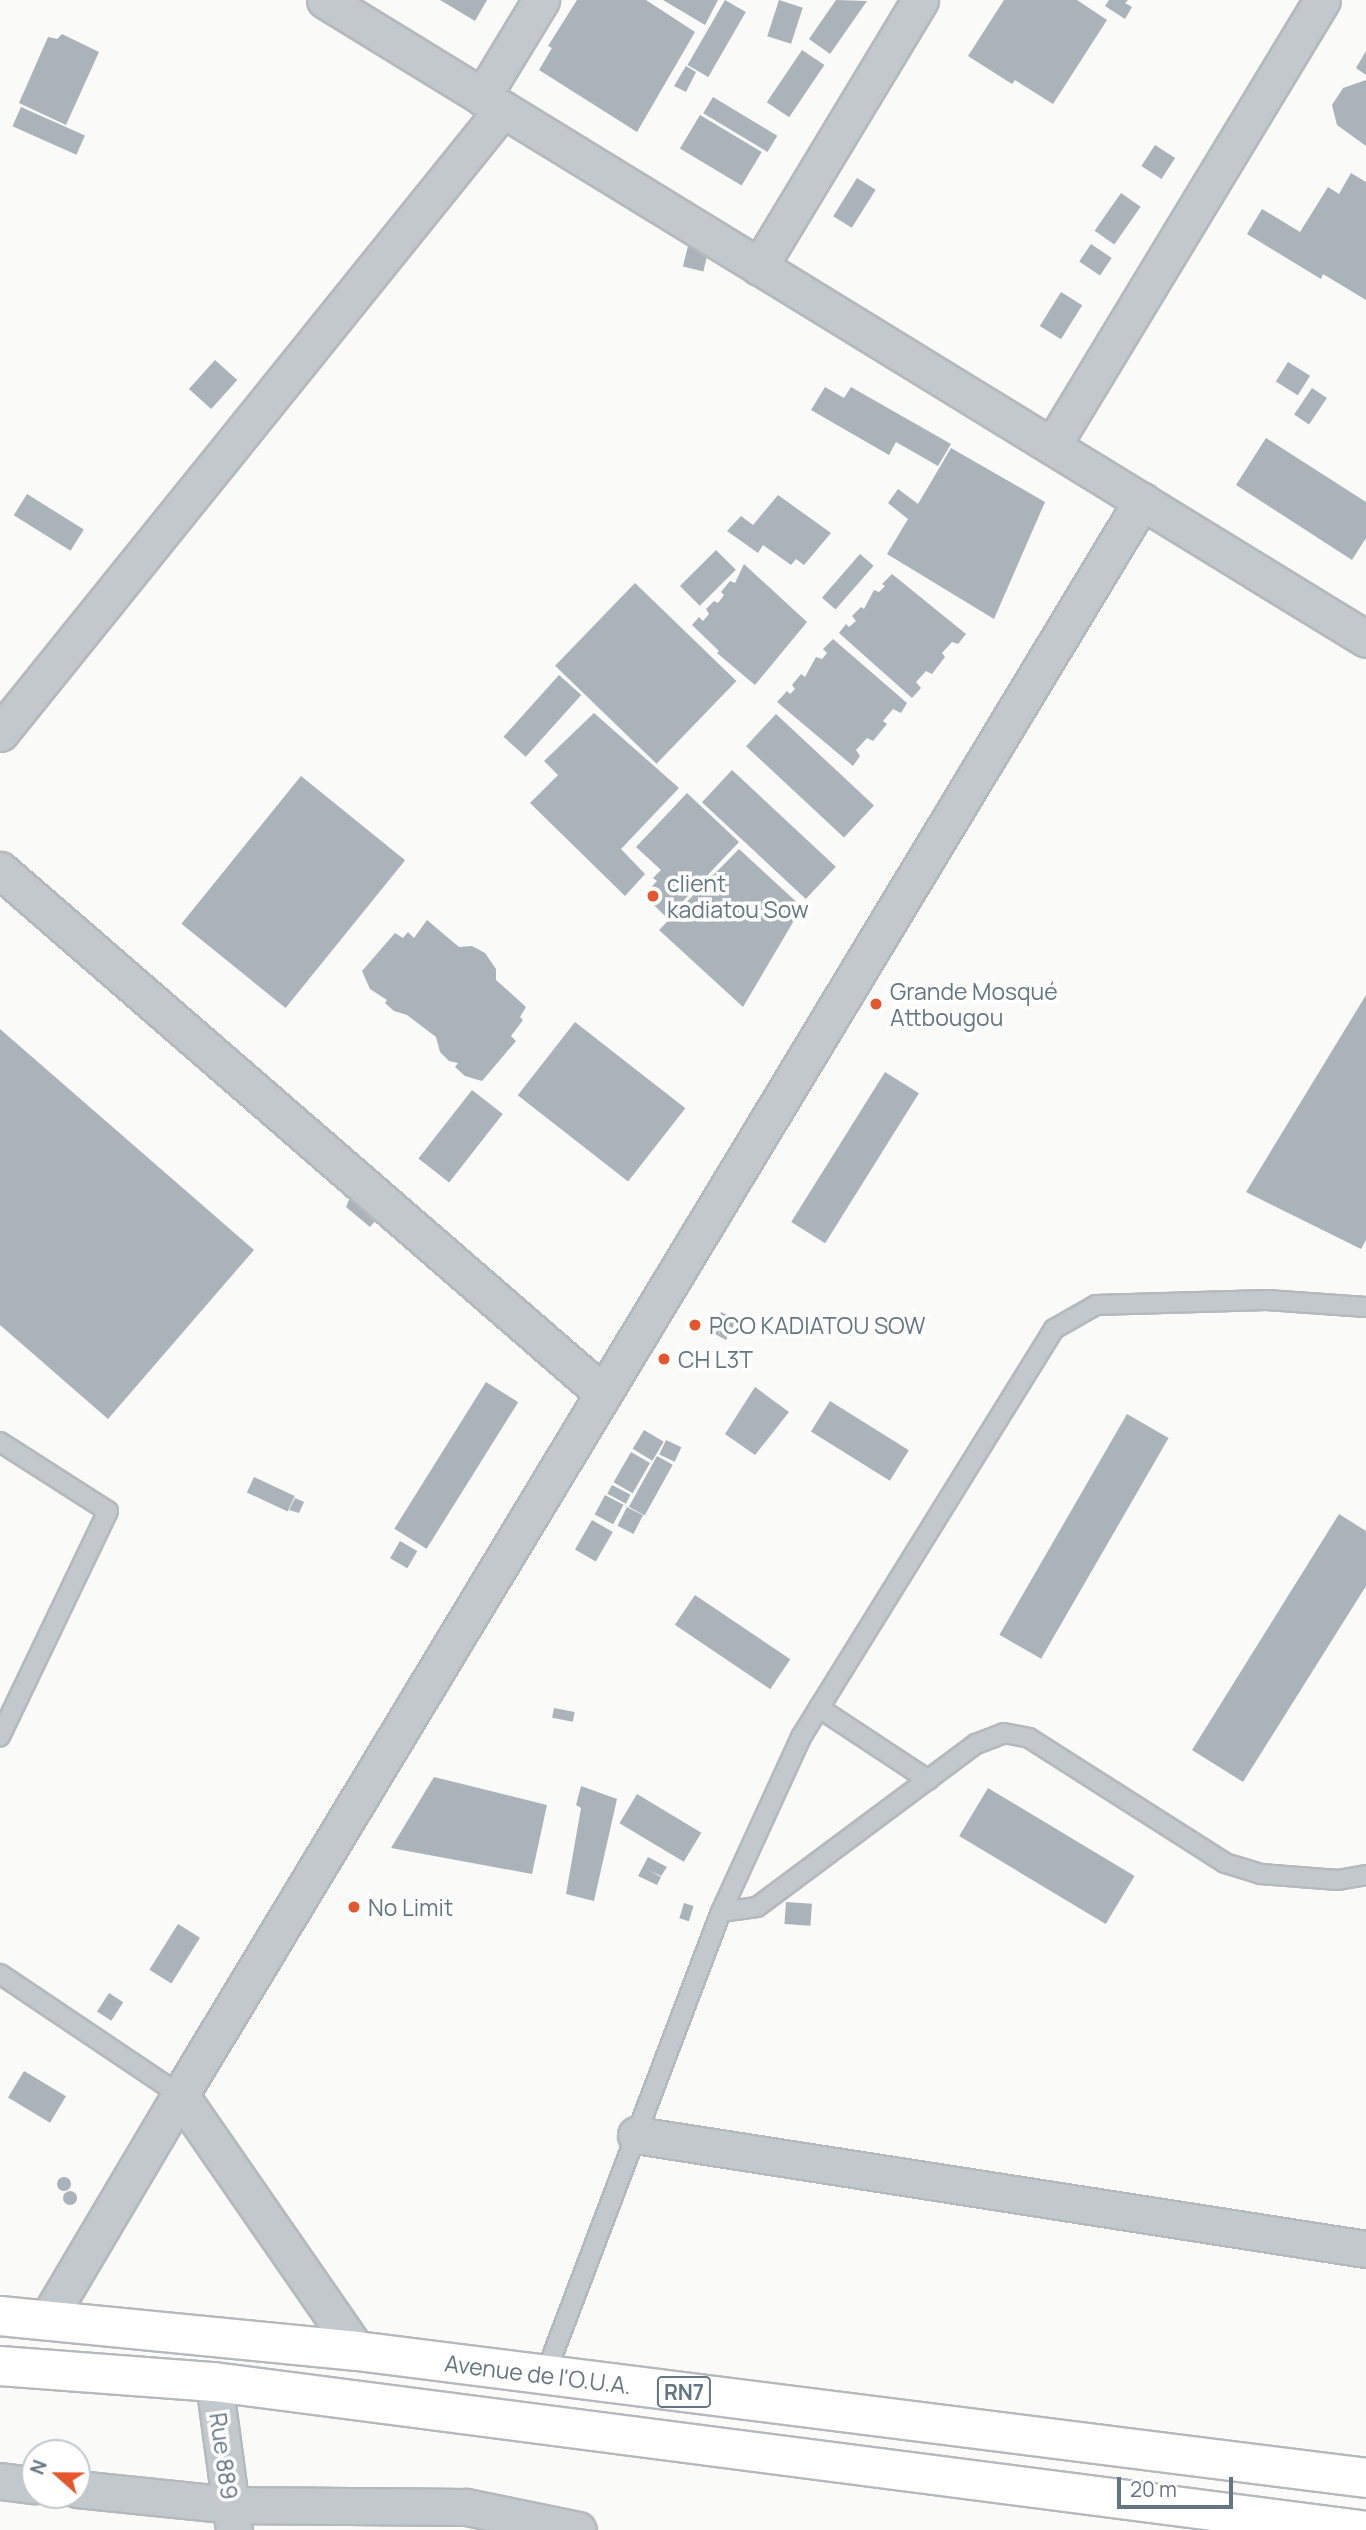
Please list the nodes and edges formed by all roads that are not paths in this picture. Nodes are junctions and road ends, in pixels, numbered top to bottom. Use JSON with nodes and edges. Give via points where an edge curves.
{"nodes":[{"id":1,"x":325,"y":0,"type":"edge"},
{"id":2,"x":541,"y":0,"type":"edge"},
{"id":3,"x":920,"y":0,"type":"edge"},
{"id":4,"x":1322,"y":0,"type":"edge"},
{"id":5,"x":493,"y":103,"type":"junction"},
{"id":6,"x":759,"y":267,"type":"junction"},
{"id":7,"x":1052,"y":446,"type":"junction"},
{"id":8,"x":1142,"y":501,"type":"junction"},
{"id":9,"x":1366,"y":639,"type":"edge"},
{"id":10,"x":0,"y":733,"type":"edge"},
{"id":11,"x":0,"y":870,"type":"edge"},
{"id":12,"x":1366,"y":1307,"type":"edge"},
{"id":13,"x":603,"y":1394,"type":"junction"},
{"id":14,"x":0,"y":1442,"type":"edge"},
{"id":15,"x":819,"y":1708,"type":"junction"},
{"id":16,"x":0,"y":1736,"type":"edge"},
{"id":17,"x":928,"y":1780,"type":"junction"},
{"id":18,"x":1366,"y":1875,"type":"edge"},
{"id":19,"x":721,"y":1912,"type":"junction"},
{"id":20,"x":0,"y":1974,"type":"edge"},
{"id":21,"x":180,"y":2095,"type":"junction"},
{"id":22,"x":636,"y":2135,"type":"junction"},
{"id":23,"x":1366,"y":2249,"type":"edge"},
{"id":24,"x":0,"y":2316,"type":"edge"},
{"id":25,"x":47,"y":2320,"type":"junction"},
{"id":26,"x":357,"y":2351,"type":"junction"},
{"id":27,"x":0,"y":2366,"type":"edge"},
{"id":28,"x":545,"y":2375,"type":"junction"},
{"id":29,"x":214,"y":2382,"type":"junction"},
{"id":30,"x":1366,"y":2478,"type":"edge"},
{"id":31,"x":0,"y":2481,"type":"edge"},
{"id":32,"x":21,"y":2483,"type":"edge"},
{"id":33,"x":91,"y":2492,"type":"edge"},
{"id":34,"x":233,"y":2517,"type":"edge"},
{"id":35,"x":578,"y":2530,"type":"edge"},
{"id":36,"x":1360,"y":2530,"type":"edge"}],
"edges":[{"from":1,"to":5,"type":"street"},
{"from":2,"to":5,"type":"street"},
{"from":3,"to":6,"type":"street"},
{"from":4,"to":7,"type":"street"},
{"from":5,"to":6,"type":"street"},
{"from":5,"to":10,"type":"street"},
{"from":6,"to":7,"type":"street"},
{"from":7,"to":8,"type":"street"},
{"from":8,"to":9,"type":"street"},
{"from":8,"to":13,"type":"street"},
{"from":11,"to":13,"type":"street"},
{"from":12,"to":15,"type":"lane","via":[[1267,1300],[1096,1305],[1054,1328]]},
{"from":13,"to":21,"type":"street"},
{"from":14,"to":16,"type":"lane","via":[[108,1511]]},
{"from":15,"to":17,"type":"lane"},
{"from":15,"to":19,"type":"lane","via":[[801,1737]]},
{"from":17,"to":18,"type":"lane","via":[[976,1744],[1004,1733],[1030,1738],[1225,1863],[1262,1874],[1338,1880]]},
{"from":17,"to":19,"type":"lane","via":[[757,1907]]},
{"from":19,"to":22,"type":"lane"},
{"from":20,"to":21,"type":"lane"},
{"from":21,"to":25,"type":"street"},
{"from":21,"to":26,"type":"street"},
{"from":22,"to":23,"type":"street"},
{"from":22,"to":28,"type":"lane"},
{"from":24,"to":25,"type":"highway","name":"Avenue de l'O.U.A.","number":"RN7"},
{"from":25,"to":26,"type":"highway","name":"Avenue de l'O.U.A.","number":"RN7"},
{"from":26,"to":28,"type":"highway","name":"Avenue de l'O.U.A.","number":"RN7"},
{"from":27,"to":29,"type":"highway","number":"RN7"},
{"from":28,"to":30,"type":"highway","name":"Avenue de l'O.U.A.","number":"RN7"},
{"from":29,"to":34,"type":"street","name":"Rue 889"},
{"from":29,"to":36,"type":"highway","number":"RN7"},
{"from":31,"to":32,"type":"street"},
{"from":33,"to":34,"type":"street"},
{"from":34,"to":35,"type":"street","via":[[466,2507]]}]}
